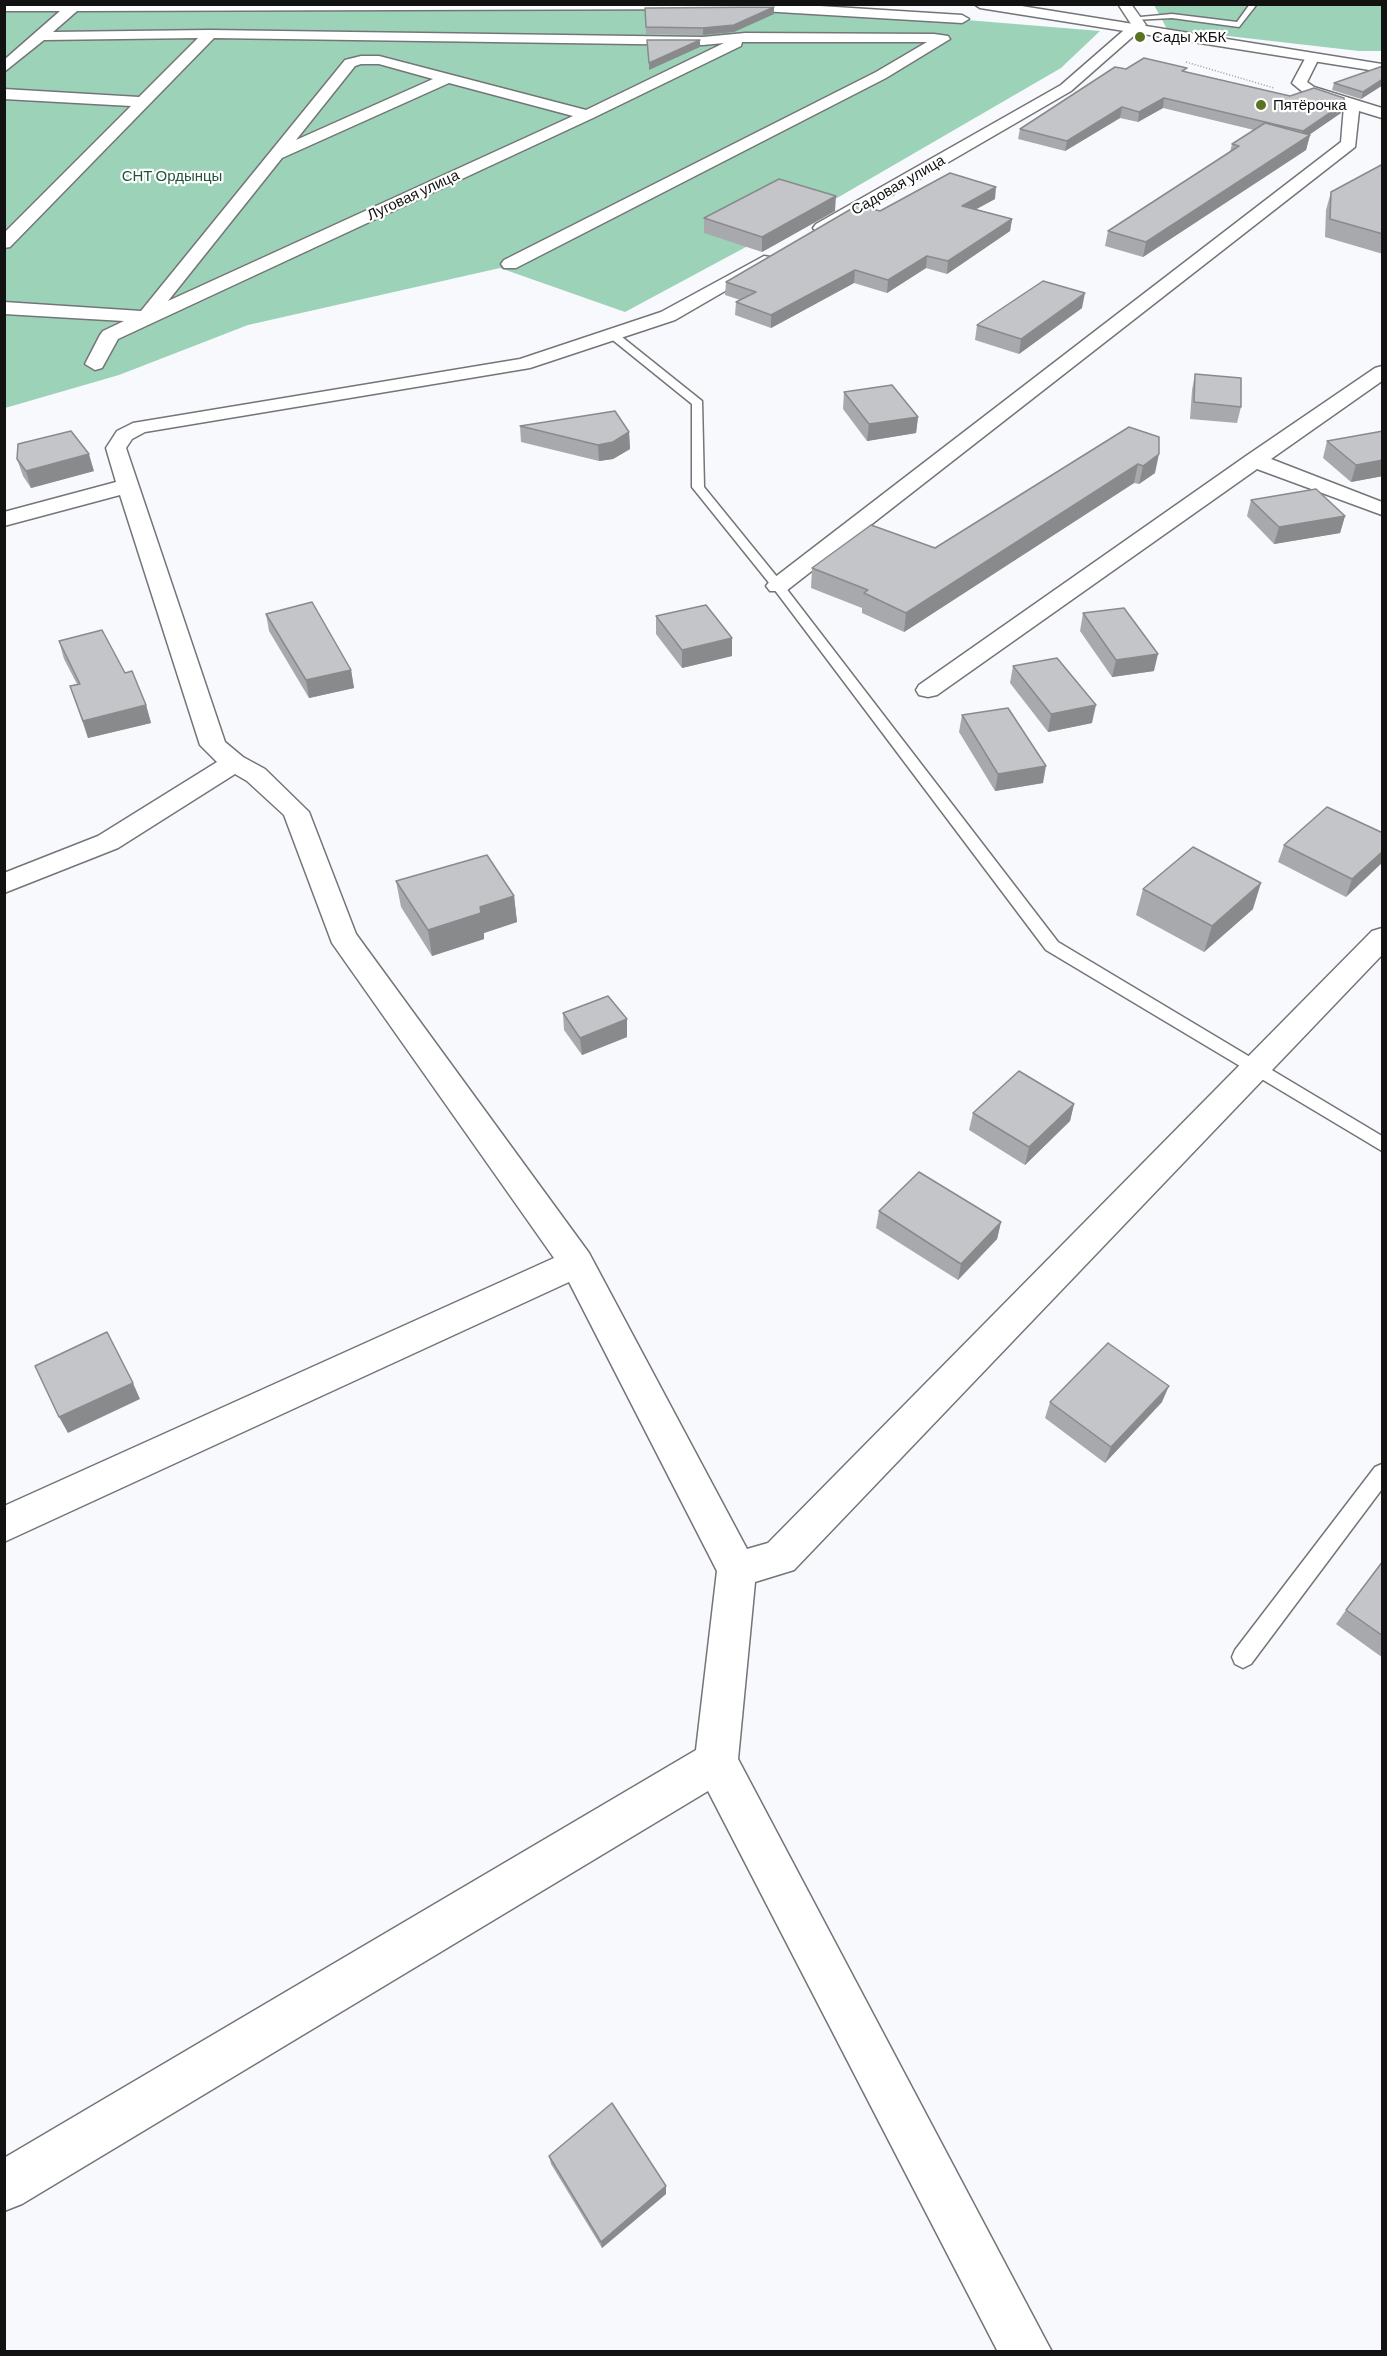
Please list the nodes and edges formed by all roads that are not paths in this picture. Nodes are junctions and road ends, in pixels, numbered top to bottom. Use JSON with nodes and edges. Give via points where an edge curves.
{"nodes":[{"id":1,"x":1124,"y":4,"type":"edge"},
{"id":2,"x":1156,"y":4,"type":"edge"},
{"id":3,"x":1254,"y":4,"type":"edge"},
{"id":4,"x":981,"y":5,"type":"edge"},
{"id":5,"x":4,"y":7,"type":"edge"},
{"id":6,"x":73,"y":7,"type":"junction"},
{"id":7,"x":1172,"y":16,"type":"junction"},
{"id":8,"x":962,"y":19,"type":"junction"},
{"id":9,"x":1135,"y":23,"type":"junction"},
{"id":10,"x":210,"y":34,"type":"junction"},
{"id":11,"x":43,"y":36,"type":"junction"},
{"id":12,"x":745,"y":37,"type":"junction"},
{"id":13,"x":945,"y":38,"type":"junction"},
{"id":14,"x":549,"y":40,"type":"junction"},
{"id":15,"x":520,"y":54,"type":"dead end"},
{"id":16,"x":1312,"y":58,"type":"junction"},
{"id":17,"x":4,"y":68,"type":"edge"},
{"id":18,"x":1383,"y":68,"type":"edge"},
{"id":19,"x":447,"y":78,"type":"junction"},
{"id":20,"x":4,"y":94,"type":"edge"},
{"id":21,"x":143,"y":102,"type":"junction"},
{"id":22,"x":1352,"y":104,"type":"junction"},
{"id":23,"x":1383,"y":113,"type":"edge"},
{"id":24,"x":588,"y":115,"type":"junction"},
{"id":25,"x":273,"y":157,"type":"junction"},
{"id":26,"x":812,"y":234,"type":"edge"},
{"id":27,"x":4,"y":243,"type":"edge"},
{"id":28,"x":781,"y":251,"type":"edge"},
{"id":29,"x":510,"y":264,"type":"dead end"},
{"id":30,"x":4,"y":308,"type":"edge"},
{"id":31,"x":146,"y":317,"type":"junction"},
{"id":32,"x":613,"y":335,"type":"junction"},
{"id":33,"x":95,"y":364,"type":"dead end"},
{"id":34,"x":1383,"y":372,"type":"edge"},
{"id":35,"x":1253,"y":460,"type":"junction"},
{"id":36,"x":128,"y":486,"type":"junction"},
{"id":37,"x":1383,"y":509,"type":"edge"},
{"id":38,"x":4,"y":519,"type":"edge"},
{"id":39,"x":778,"y":586,"type":"junction"},
{"id":40,"x":928,"y":690,"type":"dead end"},
{"id":41,"x":234,"y":763,"type":"junction"},
{"id":42,"x":4,"y":884,"type":"edge"},
{"id":43,"x":1383,"y":938,"type":"edge"},
{"id":44,"x":1254,"y":1069,"type":"junction"},
{"id":45,"x":1383,"y":1144,"type":"edge"},
{"id":46,"x":577,"y":1263,"type":"junction"},
{"id":47,"x":1383,"y":1473,"type":"edge"},
{"id":48,"x":4,"y":1525,"type":"edge"},
{"id":49,"x":737,"y":1570,"type":"junction"},
{"id":50,"x":1243,"y":1657,"type":"dead end"},
{"id":51,"x":716,"y":1762,"type":"junction"},
{"id":52,"x":4,"y":2186,"type":"edge"},
{"id":53,"x":1026,"y":2352,"type":"edge"}],
"edges":[{"from":1,"to":9,"type":"street"},
{"from":2,"to":7,"type":"lane"},
{"from":3,"to":7,"type":"lane","via":[[1239,25]]},
{"from":4,"to":8,"type":"street"},
{"from":4,"to":9,"type":"street"},
{"from":5,"to":6,"type":"street"},
{"from":6,"to":8,"type":"street","via":[[728,5]]},
{"from":6,"to":11,"type":"street"},
{"from":7,"to":9,"type":"lane"},
{"from":8,"to":13,"type":"street"},
{"from":9,"to":16,"type":"street"},
{"from":9,"to":26,"type":"street","name":"Садовая улица","via":[[1066,88]]},
{"from":10,"to":11,"type":"street"},
{"from":10,"to":14,"type":"street"},
{"from":10,"to":21,"type":"street"},
{"from":11,"to":17,"type":"street"},
{"from":12,"to":13,"type":"street"},
{"from":12,"to":14,"type":"street","via":[[703,41]]},
{"from":12,"to":24,"type":"street","name":"Луговая улица","via":[[726,50]]},
{"from":13,"to":29,"type":"street","via":[[881,75]]},
{"from":14,"to":15,"type":"street"},
{"from":16,"to":18,"type":"street"},
{"from":16,"to":22,"type":"street","via":[[1299,83]]},
{"from":19,"to":24,"type":"street"},
{"from":19,"to":25,"type":"street"},
{"from":19,"to":25,"type":"street","via":[[379,60],[350,63]]},
{"from":20,"to":21,"type":"street"},
{"from":21,"to":27,"type":"street"},
{"from":22,"to":23,"type":"street"},
{"from":22,"to":39,"type":"street","via":[[1349,144]]},
{"from":24,"to":31,"type":"street","name":"Луговая улица"},
{"from":25,"to":31,"type":"street"},
{"from":28,"to":32,"type":"street","via":[[668,316]]},
{"from":30,"to":31,"type":"street"},
{"from":31,"to":33,"type":"street","name":"Луговая улица","via":[[110,335]]},
{"from":32,"to":36,"type":"street","via":[[523,364],[140,427],[123,435],[116,448]]},
{"from":32,"to":39,"type":"lane","via":[[698,403],[698,487]]},
{"from":34,"to":35,"type":"street"},
{"from":35,"to":37,"type":"street"},
{"from":35,"to":40,"type":"street"},
{"from":36,"to":38,"type":"street"},
{"from":36,"to":41,"type":"street","via":[[213,745]]},
{"from":39,"to":44,"type":"lane","via":[[1052,946]]},
{"from":41,"to":42,"type":"street","via":[[108,842]]},
{"from":41,"to":46,"type":"street","via":[[256,775],[296,812],[342,936]]},
{"from":43,"to":44,"type":"street"},
{"from":44,"to":45,"type":"lane"},
{"from":44,"to":49,"type":"street","via":[[780,1557]]},
{"from":46,"to":48,"type":"street"},
{"from":46,"to":49,"type":"street"},
{"from":47,"to":50,"type":"lane"},
{"from":49,"to":51,"type":"street"},
{"from":51,"to":52,"type":"street"},
{"from":51,"to":53,"type":"street"}]}
